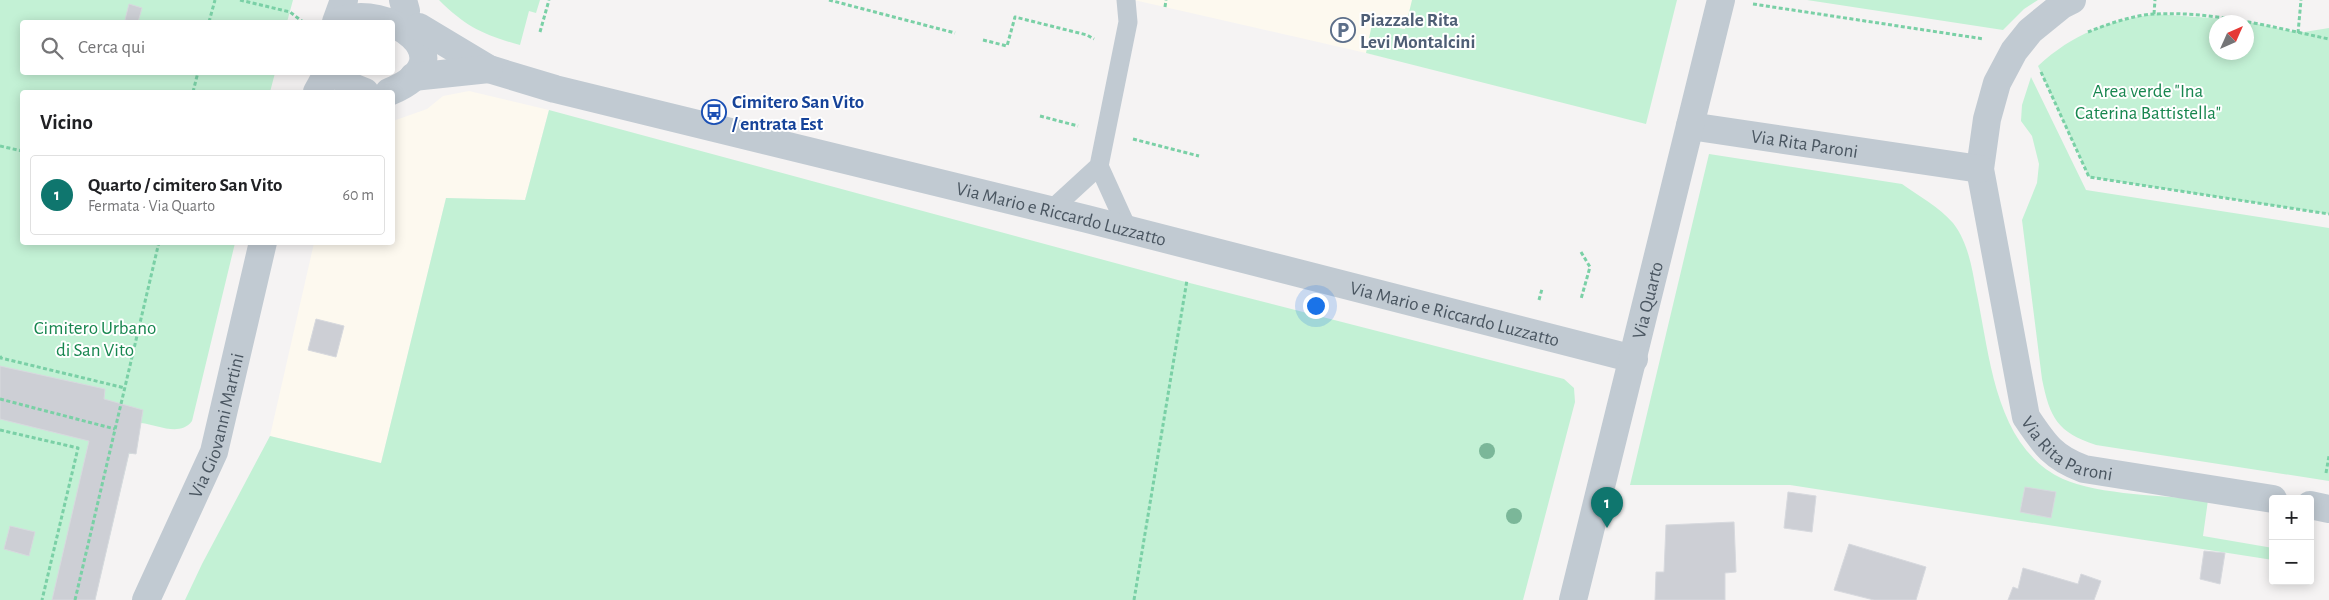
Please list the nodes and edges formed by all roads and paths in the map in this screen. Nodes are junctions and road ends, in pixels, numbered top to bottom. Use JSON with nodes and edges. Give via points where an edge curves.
{"nodes":[{"id":1,"x":215,"y":0,"type":"edge"},
{"id":2,"x":240,"y":0,"type":"edge"},
{"id":3,"x":344,"y":0,"type":"edge"},
{"id":4,"x":548,"y":0,"type":"edge"},
{"id":5,"x":829,"y":0,"type":"edge"},
{"id":6,"x":1126,"y":0,"type":"edge"},
{"id":7,"x":1166,"y":0,"type":"edge"},
{"id":8,"x":2072,"y":0,"type":"edge"},
{"id":9,"x":2155,"y":0,"type":"edge"},
{"id":10,"x":2301,"y":0,"type":"edge"},
{"id":11,"x":1733,"y":1,"type":"edge"},
{"id":12,"x":1165,"y":7,"type":"dead end"},
{"id":13,"x":409,"y":13,"type":"edge"},
{"id":14,"x":2154,"y":14,"type":"junction"},
{"id":15,"x":210,"y":20,"type":"edge"},
{"id":16,"x":301,"y":20,"type":"edge"},
{"id":17,"x":337,"y":20,"type":"edge"},
{"id":18,"x":338,"y":20,"type":"edge"},
{"id":19,"x":540,"y":32,"type":"dead end"},
{"id":20,"x":955,"y":33,"type":"dead end"},
{"id":21,"x":2085,"y":33,"type":"dead end"},
{"id":22,"x":2298,"y":33,"type":"junction"},
{"id":23,"x":983,"y":40,"type":"dead end"},
{"id":24,"x":1992,"y":40,"type":"dead end"},
{"id":25,"x":2329,"y":40,"type":"edge"},
{"id":26,"x":1098,"y":44,"type":"dead end"},
{"id":27,"x":2038,"y":66,"type":"dead end"},
{"id":28,"x":489,"y":69,"type":"junction"},
{"id":29,"x":197,"y":75,"type":"edge"},
{"id":30,"x":326,"y":75,"type":"edge"},
{"id":31,"x":340,"y":75,"type":"edge"},
{"id":32,"x":413,"y":77,"type":"junction"},
{"id":33,"x":194,"y":90,"type":"edge"},
{"id":34,"x":318,"y":90,"type":"edge"},
{"id":35,"x":360,"y":90,"type":"edge"},
{"id":36,"x":393,"y":90,"type":"edge"},
{"id":37,"x":1040,"y":116,"type":"dead end"},
{"id":38,"x":1081,"y":116,"type":"dead end"},
{"id":39,"x":1690,"y":126,"type":"junction"},
{"id":40,"x":1134,"y":140,"type":"dead end"},
{"id":41,"x":0,"y":146,"type":"edge"},
{"id":42,"x":20,"y":151,"type":"edge"},
{"id":43,"x":1199,"y":156,"type":"dead end"},
{"id":44,"x":1098,"y":166,"type":"junction"},
{"id":45,"x":1980,"y":168,"type":"junction"},
{"id":46,"x":1050,"y":210,"type":"junction"},
{"id":47,"x":2329,"y":214,"type":"edge"},
{"id":48,"x":1128,"y":230,"type":"junction"},
{"id":49,"x":158,"y":245,"type":"edge"},
{"id":50,"x":262,"y":245,"type":"edge"},
{"id":51,"x":1192,"y":246,"type":"junction"},
{"id":52,"x":1581,"y":252,"type":"dead end"},
{"id":53,"x":1542,"y":289,"type":"dead end"},
{"id":54,"x":1581,"y":299,"type":"dead end"},
{"id":55,"x":1538,"y":303,"type":"dead end"},
{"id":56,"x":0,"y":356,"type":"edge"},
{"id":57,"x":1634,"y":360,"type":"junction"},
{"id":58,"x":125,"y":388,"type":"junction"},
{"id":59,"x":0,"y":399,"type":"edge"},
{"id":60,"x":115,"y":429,"type":"junction"},
{"id":61,"x":0,"y":430,"type":"edge"},
{"id":62,"x":2329,"y":456,"type":"edge"},
{"id":63,"x":2324,"y":481,"type":"dead end"},
{"id":64,"x":2269,"y":498,"type":"edge"},
{"id":65,"x":2314,"y":506,"type":"edge"},
{"id":66,"x":2329,"y":509,"type":"edge"},
{"id":67,"x":42,"y":600,"type":"edge"},
{"id":68,"x":75,"y":600,"type":"edge"},
{"id":69,"x":146,"y":600,"type":"edge"},
{"id":70,"x":1134,"y":600,"type":"edge"},
{"id":71,"x":1574,"y":600,"type":"edge"}],
"edges":[{"from":1,"to":15,"type":"path"},
{"from":2,"to":16,"type":"path","via":[[290,12]]},
{"from":3,"to":17,"type":"street"},
{"from":4,"to":19,"type":"path"},
{"from":5,"to":20,"type":"path"},
{"from":6,"to":44,"type":"lane","via":[[1128,22]]},
{"from":7,"to":12,"type":"path"},
{"from":8,"to":45,"type":"street","name":"Via Rita Paroni","via":[[2030,31],[2014,51],[1997,83],[1987,119]]},
{"from":9,"to":14,"type":"path"},
{"from":10,"to":22,"type":"path"},
{"from":11,"to":24,"type":"path"},
{"from":11,"to":39,"type":"street","name":"Via Quarto"},
{"from":13,"to":18,"type":"street","name":"Via Mario e Riccardo Luzzatto","via":[[386,1],[371,0],[357,5]]},
{"from":13,"to":28,"type":"street","name":"Via Mario e Riccardo Luzzatto"},
{"from":13,"to":32,"type":"street","via":[[422,35],[423,52]]},
{"from":14,"to":21,"type":"path","via":[[2128,18]]},
{"from":14,"to":22,"type":"path","via":[[2240,20]]},
{"from":22,"to":25,"type":"path"},
{"from":23,"to":26,"type":"path","via":[[1007,46],[1015,17],[1087,35]]},
{"from":27,"to":47,"type":"path","via":[[2089,177]]},
{"from":28,"to":32,"type":"street","name":"Via Mario e Riccardo Luzzatto"},
{"from":28,"to":46,"type":"street","name":"Via Mario e Riccardo Luzzatto","via":[[555,89]]},
{"from":29,"to":33,"type":"path"},
{"from":30,"to":34,"type":"street"},
{"from":31,"to":35,"type":"street","via":[[350,86]]},
{"from":32,"to":36,"type":"street"},
{"from":37,"to":38,"type":"path","via":[[1077,125]]},
{"from":39,"to":45,"type":"street","name":"Via Rita Paroni"},
{"from":39,"to":57,"type":"street","name":"Via Quarto"},
{"from":40,"to":43,"type":"path"},
{"from":41,"to":42,"type":"path"},
{"from":44,"to":46,"type":"lane"},
{"from":44,"to":48,"type":"lane"},
{"from":45,"to":64,"type":"street","name":"Via Rita Paroni","via":[[2026,417],[2047,448],[2064,462],[2084,469]]},
{"from":46,"to":48,"type":"street","name":"Via Mario e Riccardo Luzzatto"},
{"from":48,"to":51,"type":"street","name":"Via Mario e Riccardo Luzzatto"},
{"from":49,"to":58,"type":"path"},
{"from":50,"to":69,"type":"street","name":"Via Giovanni Martini","via":[[214,452]]},
{"from":51,"to":57,"type":"street","name":"Via Mario e Riccardo Luzzatto"},
{"from":51,"to":70,"type":"path"},
{"from":52,"to":54,"type":"path","via":[[1590,268]]},
{"from":53,"to":55,"type":"path"},
{"from":56,"to":58,"type":"path"},
{"from":57,"to":71,"type":"street","name":"Via Quarto"},
{"from":58,"to":60,"type":"path"},
{"from":59,"to":60,"type":"path"},
{"from":60,"to":68,"type":"path"},
{"from":61,"to":67,"type":"path","via":[[78,448]]},
{"from":62,"to":63,"type":"path"},
{"from":65,"to":66,"type":"street"}]}
